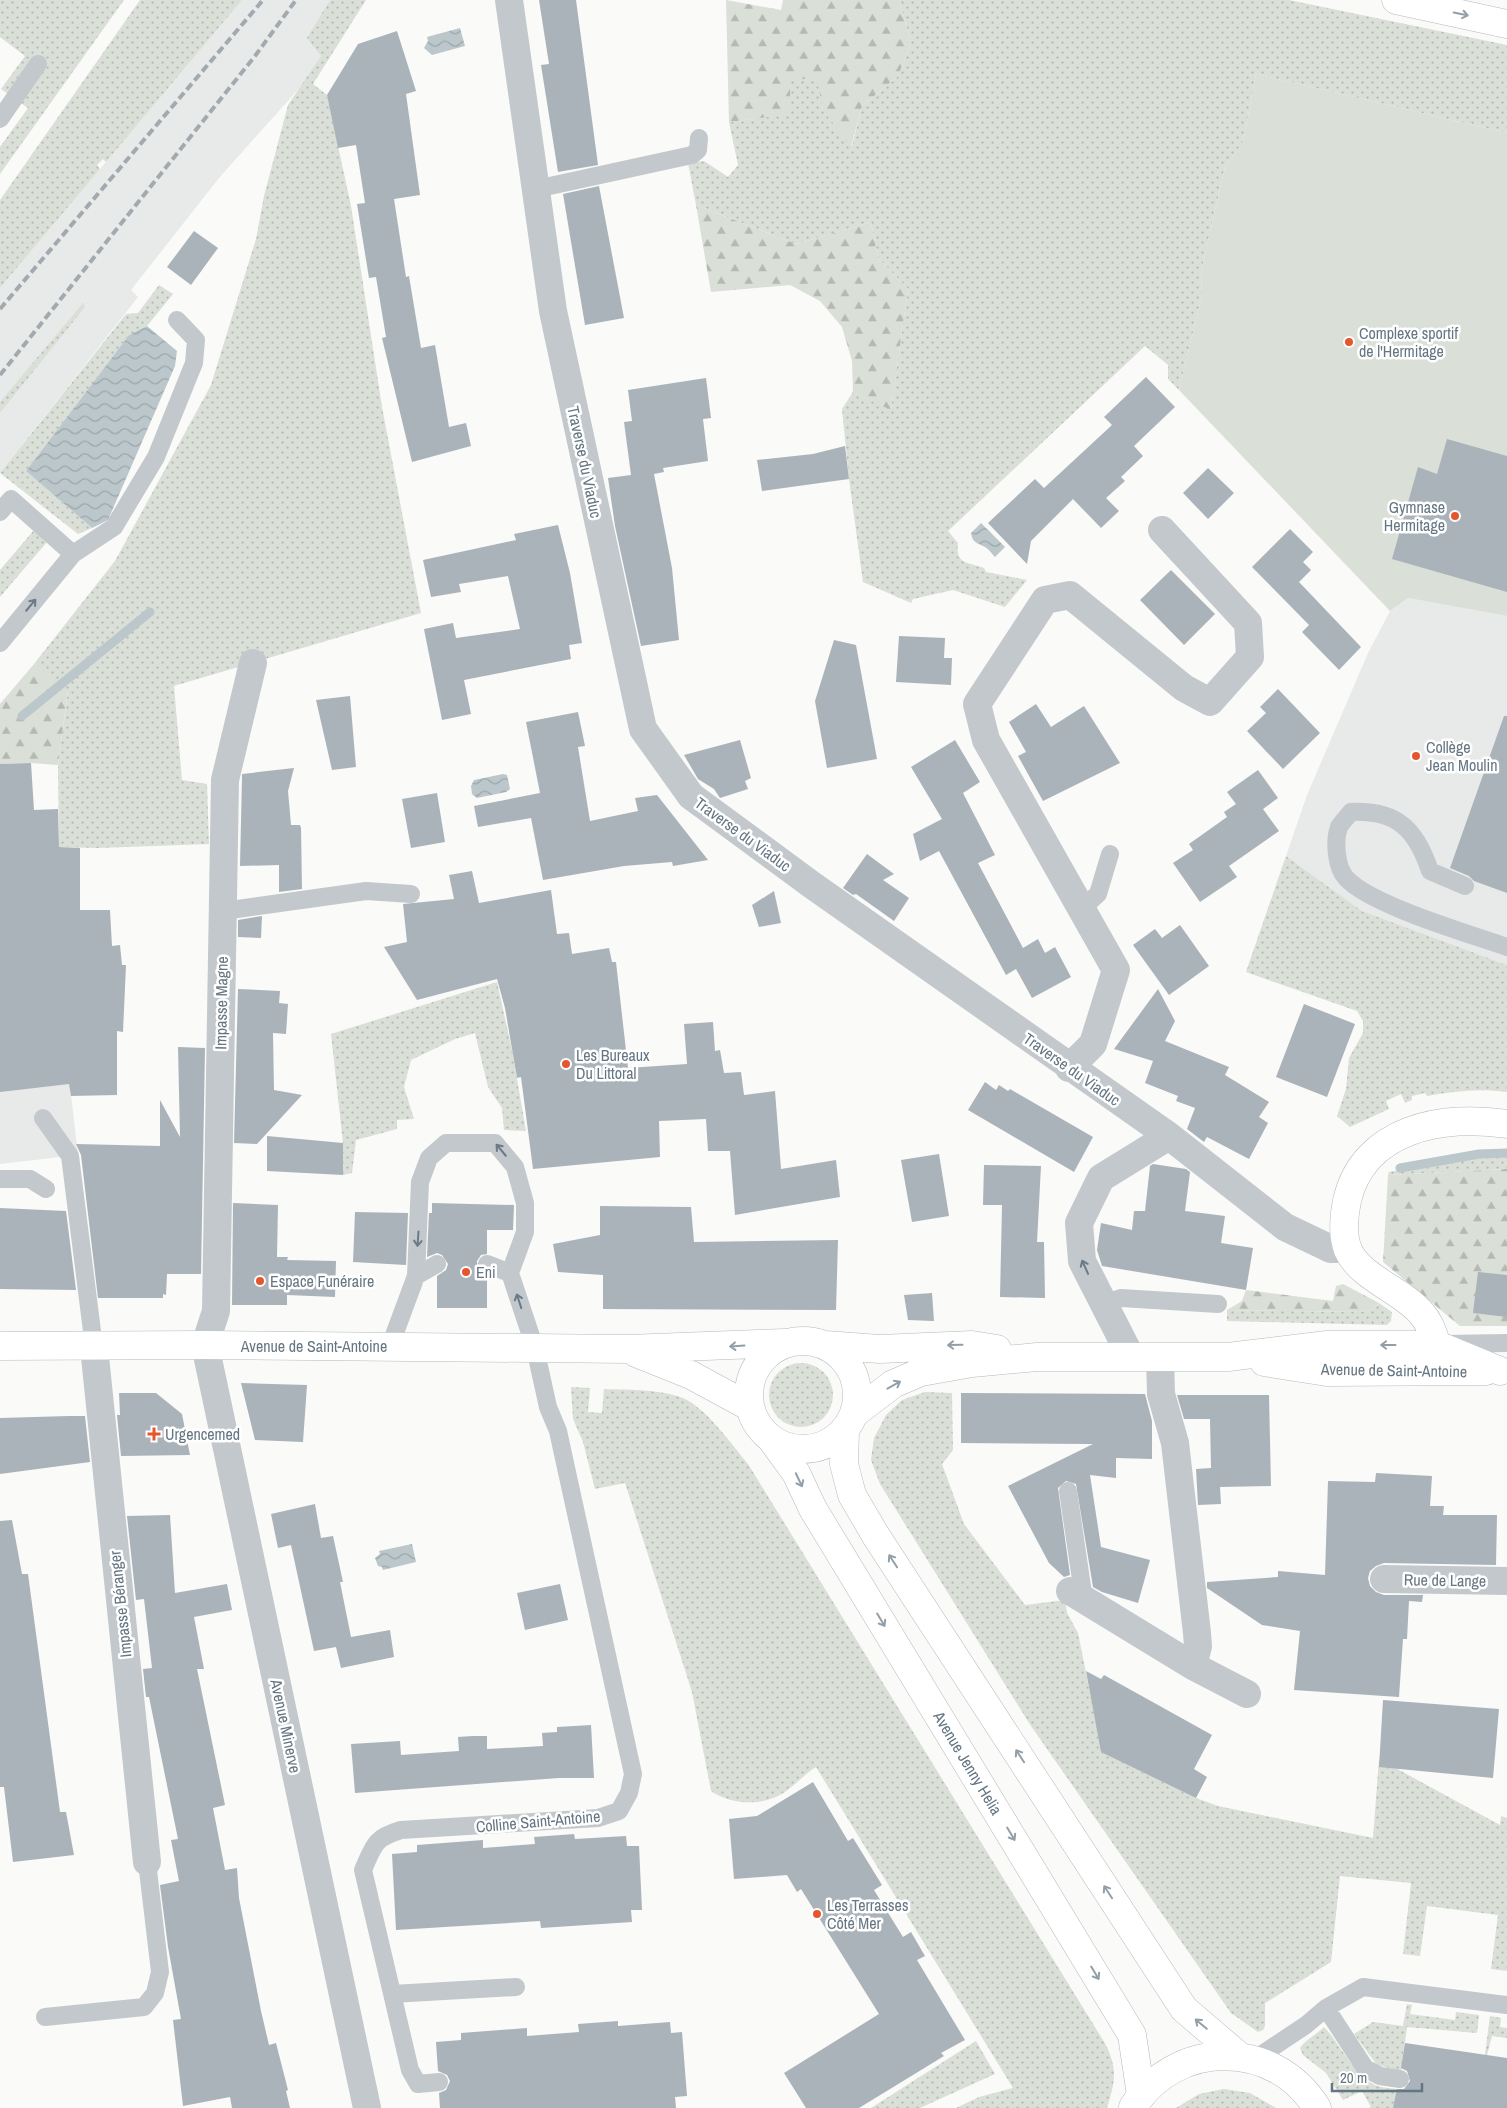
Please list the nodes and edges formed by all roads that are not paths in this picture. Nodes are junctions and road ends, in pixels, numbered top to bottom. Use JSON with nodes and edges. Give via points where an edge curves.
{"nodes":[{"id":1,"x":509,"y":0,"type":"edge"},
{"id":2,"x":1396,"y":0,"type":"edge"},
{"id":3,"x":1507,"y":24,"type":"edge"},
{"id":4,"x":38,"y":64,"type":"dead end"},
{"id":5,"x":0,"y":118,"type":"edge"},
{"id":6,"x":699,"y":138,"type":"dead end"},
{"id":7,"x":536,"y":188,"type":"junction"},
{"id":8,"x":177,"y":320,"type":"dead end"},
{"id":9,"x":0,"y":512,"type":"edge"},
{"id":10,"x":1162,"y":530,"type":"dead end"},
{"id":11,"x":73,"y":554,"type":"junction"},
{"id":12,"x":0,"y":643,"type":"edge"},
{"id":13,"x":253,"y":663,"type":"dead end"},
{"id":14,"x":1110,"y":854,"type":"dead end"},
{"id":15,"x":1465,"y":886,"type":"dead end"},
{"id":16,"x":411,"y":894,"type":"dead end"},
{"id":17,"x":1081,"y":909,"type":"junction"},
{"id":18,"x":223,"y":911,"type":"junction"},
{"id":19,"x":1507,"y":947,"type":"edge"},
{"id":20,"x":1069,"y":1068,"type":"junction"},
{"id":21,"x":43,"y":1118,"type":"dead end"},
{"id":22,"x":1507,"y":1124,"type":"edge"},
{"id":23,"x":1169,"y":1136,"type":"junction"},
{"id":24,"x":0,"y":1179,"type":"edge"},
{"id":25,"x":46,"y":1189,"type":"dead end"},
{"id":26,"x":1348,"y":1249,"type":"junction"},
{"id":27,"x":437,"y":1264,"type":"dead end"},
{"id":28,"x":487,"y":1264,"type":"dead end"},
{"id":29,"x":510,"y":1273,"type":"junction"},
{"id":30,"x":416,"y":1276,"type":"junction"},
{"id":31,"x":1104,"y":1304,"type":"junction"},
{"id":32,"x":1218,"y":1304,"type":"dead end"},
{"id":33,"x":786,"y":1343,"type":"junction"},
{"id":34,"x":1507,"y":1343,"type":"edge"},
{"id":35,"x":205,"y":1345,"type":"junction"},
{"id":36,"x":825,"y":1345,"type":"junction"},
{"id":37,"x":1437,"y":1345,"type":"junction"},
{"id":38,"x":0,"y":1346,"type":"edge"},
{"id":39,"x":390,"y":1346,"type":"junction"},
{"id":40,"x":94,"y":1347,"type":"junction"},
{"id":41,"x":534,"y":1348,"type":"junction"},
{"id":42,"x":628,"y":1349,"type":"junction"},
{"id":43,"x":1038,"y":1357,"type":"junction"},
{"id":44,"x":1131,"y":1357,"type":"junction"},
{"id":45,"x":1160,"y":1357,"type":"junction"},
{"id":46,"x":1228,"y":1357,"type":"junction"},
{"id":47,"x":1386,"y":1371,"type":"junction"},
{"id":48,"x":1504,"y":1371,"type":"edge"},
{"id":49,"x":750,"y":1407,"type":"junction"},
{"id":50,"x":850,"y":1421,"type":"junction"},
{"id":51,"x":772,"y":1440,"type":"junction"},
{"id":52,"x":1068,"y":1491,"type":"dead end"},
{"id":53,"x":1384,"y":1579,"type":"dead end"},
{"id":54,"x":1507,"y":1581,"type":"edge"},
{"id":55,"x":1077,"y":1595,"type":"joint"},
{"id":56,"x":1193,"y":1666,"type":"junction"},
{"id":57,"x":1247,"y":1694,"type":"dead end"},
{"id":58,"x":147,"y":1862,"type":"joint"},
{"id":59,"x":516,"y":1987,"type":"dead end"},
{"id":60,"x":392,"y":1994,"type":"junction"},
{"id":61,"x":1507,"y":2006,"type":"edge"},
{"id":62,"x":1326,"y":2008,"type":"junction"},
{"id":63,"x":45,"y":2017,"type":"dead end"},
{"id":64,"x":1247,"y":2058,"type":"junction"},
{"id":65,"x":1400,"y":2079,"type":"dead end"},
{"id":66,"x":439,"y":2082,"type":"dead end"},
{"id":67,"x":1137,"y":2101,"type":"edge"},
{"id":68,"x":367,"y":2108,"type":"edge"},
{"id":69,"x":1317,"y":2108,"type":"edge"}],
"edges":[{"from":1,"to":7,"type":"street","name":"Traverse du Viaduc"},
{"from":2,"to":3,"type":"main road","one_way":true},
{"from":4,"to":5,"type":"lane"},
{"from":6,"to":7,"type":"lane","via":[[698,150],[692,156]]},
{"from":7,"to":20,"type":"street","name":"Traverse du Viaduc","via":[[553,311],[643,729],[691,796]]},
{"from":8,"to":11,"type":"lane","via":[[196,340],[194,363],[156,458],[114,527]]},
{"from":9,"to":11,"type":"lane","via":[[11,499]]},
{"from":10,"to":17,"type":"street","via":[[1248,622],[1250,657],[1210,702],[1184,688],[1070,594],[1045,600],[976,704],[986,740]]},
{"from":12,"to":11,"type":"lane","one_way":true},
{"from":13,"to":18,"type":"street","name":"Impasse Magne","via":[[225,780]]},
{"from":14,"to":17,"type":"lane","via":[[1098,894]]},
{"from":15,"to":19,"type":"lane","via":[[1430,871],[1422,846],[1412,832],[1392,817],[1372,811],[1351,812],[1340,827],[1336,847],[1339,864],[1345,878],[1360,890],[1385,903]]},
{"from":16,"to":18,"type":"lane","via":[[366,892]]},
{"from":17,"to":20,"type":"street","via":[[1116,970],[1093,1044]]},
{"from":18,"to":35,"type":"street","name":"Impasse Magne","via":[[216,1311]]},
{"from":20,"to":23,"type":"street","name":"Traverse du Viaduc"},
{"from":21,"to":40,"type":"lane","via":[[70,1156]]},
{"from":22,"to":26,"type":"main road","via":[[1482,1120],[1425,1125],[1393,1137],[1373,1152],[1349,1190],[1344,1212]]},
{"from":23,"to":26,"type":"street","name":"Traverse du Viaduc","via":[[1285,1227],[1331,1249]]},
{"from":31,"to":23,"type":"street","one_way":true,"via":[[1082,1261],[1079,1223],[1101,1178]]},
{"from":24,"to":25,"type":"lane","via":[[30,1179]]},
{"from":26,"to":37,"type":"main road","via":[[1361,1266],[1422,1313]]},
{"from":27,"to":30,"type":"lane"},
{"from":28,"to":29,"type":"lane"},
{"from":29,"to":30,"type":"lane","one_way":true,"via":[[525,1232],[526,1203],[515,1167],[495,1143],[446,1144],[429,1158],[420,1182]]},
{"from":41,"to":29,"type":"lane","one_way":true},
{"from":30,"to":39,"type":"lane"},
{"from":31,"to":32,"type":"lane","via":[[1120,1298]]},
{"from":31,"to":44,"type":"street"},
{"from":33,"to":36,"type":"main road","via":[[806,1340]]},
{"from":33,"to":42,"type":"main road","name":"Avenue de Saint-Antoine","one_way":true},
{"from":33,"to":49,"type":"main road","via":[[768,1353],[755,1368],[749,1387]]},
{"from":34,"to":37,"type":"lane"},
{"from":35,"to":39,"type":"main road","name":"Avenue de Saint-Antoine"},
{"from":35,"to":40,"type":"main road","name":"Avenue de Saint-Antoine"},
{"from":35,"to":68,"type":"street","name":"Avenue Minerve"},
{"from":43,"to":36,"type":"main road","name":"Avenue de Saint-Antoine","one_way":true,"via":[[972,1345],[880,1349]]},
{"from":36,"to":50,"type":"main road","via":[[842,1356],[853,1373],[857,1393]]},
{"from":37,"to":46,"type":"main road","name":"Avenue de Saint-Antoine","one_way":true,"via":[[1327,1345]]},
{"from":37,"to":47,"type":"main road","via":[[1419,1363]]},
{"from":37,"to":48,"type":"main road"},
{"from":38,"to":40,"type":"main road","name":"Avenue de Saint-Antoine"},
{"from":39,"to":41,"type":"main road","name":"Avenue de Saint-Antoine"},
{"from":40,"to":58,"type":"street","name":"Impasse Béranger"},
{"from":41,"to":42,"type":"main road","name":"Avenue de Saint-Antoine"},
{"from":41,"to":60,"type":"lane","name":"Colline Saint-Antoine","via":[[548,1407],[558,1431],[633,1774],[629,1793],[619,1811],[598,1818],[401,1830],[384,1835],[374,1846],[363,1870]]},
{"from":42,"to":49,"type":"main road","name":"Avenue de Saint-Antoine","via":[[691,1375]]},
{"from":43,"to":44,"type":"main road","name":"Avenue de Saint-Antoine"},
{"from":50,"to":43,"type":"main road","name":"Avenue de Saint-Antoine","one_way":true,"via":[[893,1384],[922,1372],[972,1363]]},
{"from":44,"to":45,"type":"main road","name":"Avenue de Saint-Antoine"},
{"from":45,"to":46,"type":"main road","name":"Avenue de Saint-Antoine"},
{"from":45,"to":56,"type":"street","via":[[1161,1394],[1175,1443],[1197,1633],[1198,1646]]},
{"from":46,"to":47,"type":"main road","name":"Avenue de Saint-Antoine","via":[[1327,1372]]},
{"from":47,"to":48,"type":"main road","name":"Avenue de Saint-Antoine"},
{"from":49,"to":51,"type":"main road","via":[[758,1426]]},
{"from":50,"to":51,"type":"main road","via":[[829,1443],[810,1449],[790,1448]]},
{"from":64,"to":50,"type":"main road","one_way":true,"via":[[1184,2009],[876,1536],[852,1495],[844,1464]]},
{"from":51,"to":67,"type":"main road","name":"Avenue Jenny Helia","one_way":true,"via":[[796,1473],[813,1509],[1132,2034]]},
{"from":52,"to":55,"type":"lane"},
{"from":53,"to":54,"type":"street","name":"Rue de Lange"},
{"from":55,"to":56,"type":"street"},
{"from":56,"to":57,"type":"street"},
{"from":58,"to":63,"type":"lane","via":[[160,1972],[155,1993],[144,2007]]},
{"from":59,"to":60,"type":"lane"},
{"from":60,"to":66,"type":"lane","name":"Colline Saint-Antoine","via":[[410,2070],[418,2084]]},
{"from":61,"to":62,"type":"lane","via":[[1363,1987]]},
{"from":62,"to":64,"type":"lane","via":[[1306,2025]]},
{"from":62,"to":65,"type":"lane","via":[[1365,2068],[1380,2076]]},
{"from":64,"to":67,"type":"main road","via":[[1202,2057],[1168,2071]]},
{"from":64,"to":69,"type":"main road","via":[[1284,2073],[1308,2094]]}]}
